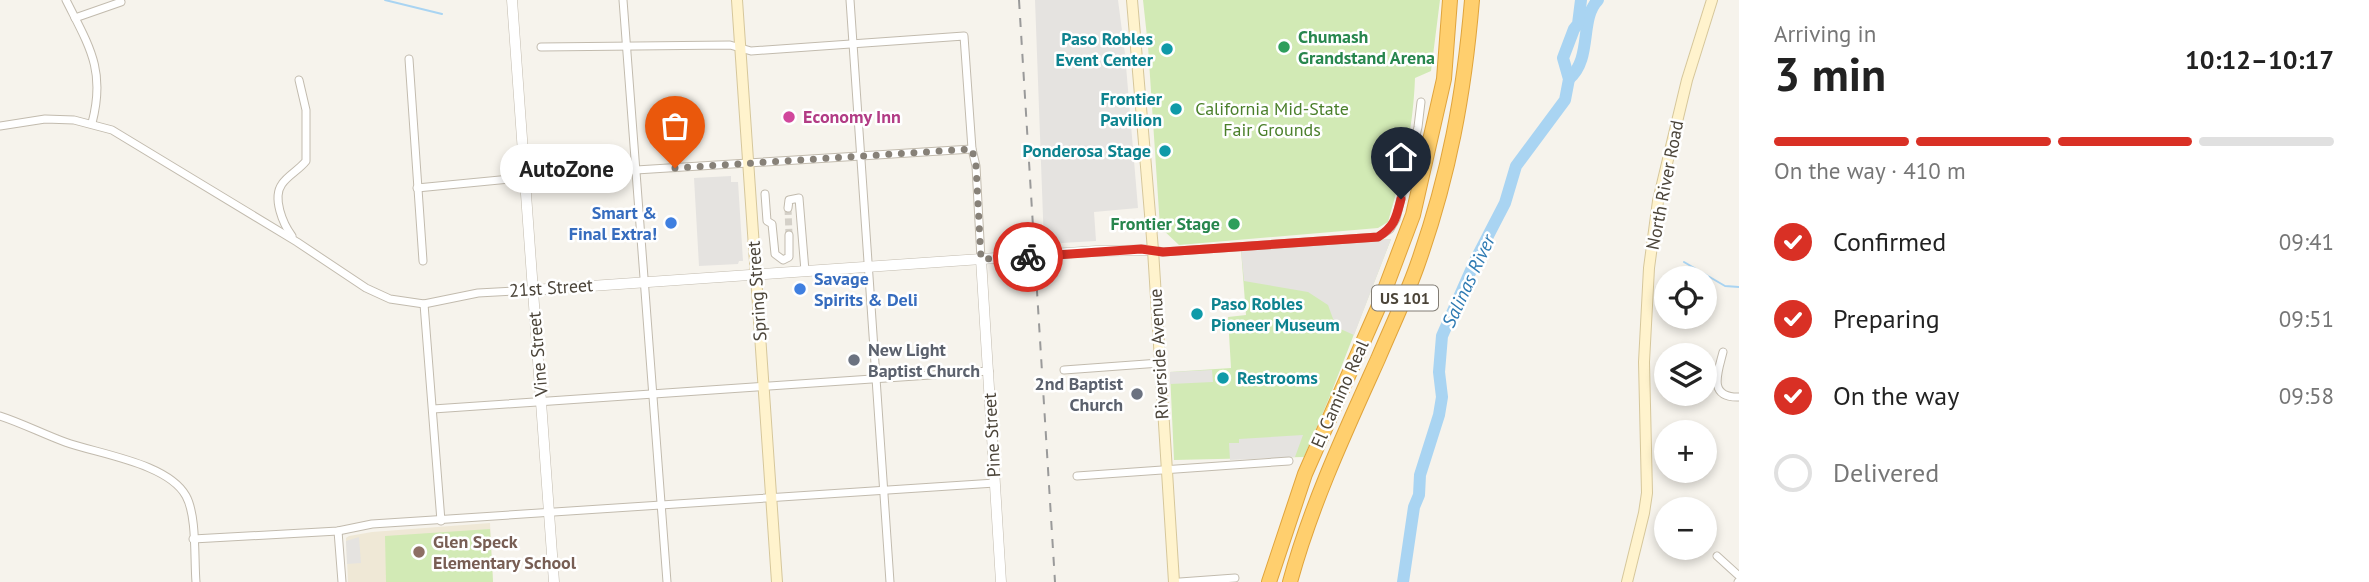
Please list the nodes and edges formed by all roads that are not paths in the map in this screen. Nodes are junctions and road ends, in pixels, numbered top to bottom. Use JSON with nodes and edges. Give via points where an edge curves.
{"nodes":[{"id":1,"x":66,"y":0,"type":"edge"},
{"id":2,"x":512,"y":0,"type":"edge"},
{"id":3,"x":623,"y":0,"type":"edge"},
{"id":4,"x":737,"y":0,"type":"edge"},
{"id":5,"x":850,"y":0,"type":"edge"},
{"id":6,"x":1132,"y":0,"type":"edge"},
{"id":7,"x":1450,"y":0,"type":"edge"},
{"id":8,"x":1472,"y":0,"type":"edge"},
{"id":9,"x":1712,"y":0,"type":"edge"},
{"id":10,"x":121,"y":2,"type":"dead end"},
{"id":11,"x":75,"y":18,"type":"junction"},
{"id":12,"x":853,"y":43,"type":"junction"},
{"id":13,"x":627,"y":46,"type":"junction"},
{"id":14,"x":541,"y":47,"type":"dead end"},
{"id":15,"x":741,"y":49,"type":"junction"},
{"id":16,"x":410,"y":59,"type":"dead end"},
{"id":17,"x":299,"y":80,"type":"dead end"},
{"id":18,"x":1421,"y":102,"type":"dead end"},
{"id":19,"x":92,"y":123,"type":"junction"},
{"id":20,"x":0,"y":126,"type":"edge"},
{"id":21,"x":972,"y":149,"type":"junction"},
{"id":22,"x":861,"y":156,"type":"junction"},
{"id":23,"x":749,"y":163,"type":"junction"},
{"id":24,"x":637,"y":170,"type":"junction"},
{"id":25,"x":523,"y":178,"type":"junction"},
{"id":26,"x":417,"y":188,"type":"junction"},
{"id":27,"x":765,"y":194,"type":"dead end"},
{"id":28,"x":788,"y":208,"type":"dead end"},
{"id":29,"x":767,"y":221,"type":"junction"},
{"id":30,"x":752,"y":222,"type":"junction"},
{"id":31,"x":789,"y":235,"type":"tunnel mouth"},
{"id":32,"x":297,"y":242,"type":"junction"},
{"id":33,"x":1153,"y":250,"type":"junction"},
{"id":34,"x":775,"y":254,"type":"junction"},
{"id":35,"x":981,"y":259,"type":"junction"},
{"id":36,"x":423,"y":261,"type":"dead end"},
{"id":37,"x":869,"y":267,"type":"junction"},
{"id":38,"x":805,"y":271,"type":"junction"},
{"id":39,"x":776,"y":274,"type":"junction"},
{"id":40,"x":756,"y":275,"type":"junction"},
{"id":41,"x":644,"y":282,"type":"junction"},
{"id":42,"x":533,"y":290,"type":"junction"},
{"id":43,"x":424,"y":303,"type":"junction"},
{"id":44,"x":1723,"y":352,"type":"dead end"},
{"id":45,"x":1160,"y":363,"type":"junction"},
{"id":46,"x":1064,"y":370,"type":"dead end"},
{"id":47,"x":989,"y":371,"type":"junction"},
{"id":48,"x":876,"y":378,"type":"junction"},
{"id":49,"x":764,"y":386,"type":"junction"},
{"id":50,"x":653,"y":393,"type":"junction"},
{"id":51,"x":1739,"y":397,"type":"edge"},
{"id":52,"x":542,"y":402,"type":"junction"},
{"id":53,"x":433,"y":409,"type":"junction"},
{"id":54,"x":0,"y":416,"type":"edge"},
{"id":55,"x":1328,"y":420,"type":"junction"},
{"id":56,"x":1289,"y":461,"type":"dead end"},
{"id":57,"x":1166,"y":470,"type":"junction"},
{"id":58,"x":1077,"y":476,"type":"dead end"},
{"id":59,"x":995,"y":483,"type":"junction"},
{"id":60,"x":884,"y":491,"type":"junction"},
{"id":61,"x":772,"y":499,"type":"junction"},
{"id":62,"x":662,"y":506,"type":"junction"},
{"id":63,"x":549,"y":513,"type":"junction"},
{"id":64,"x":440,"y":521,"type":"junction"},
{"id":65,"x":338,"y":531,"type":"junction"},
{"id":66,"x":193,"y":539,"type":"junction"},
{"id":67,"x":1717,"y":556,"type":"dead end"},
{"id":68,"x":1739,"y":576,"type":"edge"},
{"id":69,"x":1235,"y":578,"type":"dead end"},
{"id":70,"x":196,"y":582,"type":"edge"},
{"id":71,"x":342,"y":582,"type":"edge"},
{"id":72,"x":554,"y":582,"type":"edge"},
{"id":73,"x":667,"y":582,"type":"edge"},
{"id":74,"x":777,"y":582,"type":"edge"},
{"id":75,"x":890,"y":582,"type":"edge"},
{"id":76,"x":1001,"y":582,"type":"edge"},
{"id":77,"x":1174,"y":582,"type":"edge"},
{"id":78,"x":1180,"y":582,"type":"edge"},
{"id":79,"x":1259,"y":582,"type":"edge"},
{"id":80,"x":1269,"y":582,"type":"edge"},
{"id":81,"x":1290,"y":582,"type":"edge"},
{"id":82,"x":1627,"y":582,"type":"edge"}],
"edges":[{"from":1,"to":11,"type":"street"},
{"from":2,"to":25,"type":"street","name":"Vine Street"},
{"from":3,"to":13,"type":"street"},
{"from":4,"to":15,"type":"main road","name":"Spring Street"},
{"from":5,"to":12,"type":"street"},
{"from":6,"to":33,"type":"main road","name":"Riverside Avenue"},
{"from":7,"to":55,"type":"highway","name":"El Camino Real","number":"US 101","via":[[1444,79],[1413,215]]},
{"from":8,"to":81,"type":"highway","name":"El Camino Real","number":"US 101","via":[[1453,147],[1438,201],[1405,297],[1335,455]]},
{"from":9,"to":82,"type":"main road","name":"North River Road","via":[[1658,201],[1644,362],[1647,493]]},
{"from":10,"to":11,"type":"street"},
{"from":11,"to":19,"type":"street","via":[[96,66],[98,101]]},
{"from":12,"to":15,"type":"street"},
{"from":12,"to":21,"type":"street","name":"Pine Street","via":[[964,36]]},
{"from":12,"to":22,"type":"street"},
{"from":13,"to":14,"type":"street"},
{"from":13,"to":15,"type":"street","via":[[730,45]]},
{"from":13,"to":24,"type":"street"},
{"from":15,"to":23,"type":"main road","name":"Spring Street"},
{"from":16,"to":26,"type":"street"},
{"from":17,"to":32,"type":"street","via":[[306,110],[306,162],[280,186],[278,196],[285,228]]},
{"from":18,"to":33,"type":"street","via":[[1396,219],[1378,237]]},
{"from":19,"to":20,"type":"street","name":"21st Street","via":[[45,119]]},
{"from":19,"to":32,"type":"street","name":"21st Street","via":[[130,140]]},
{"from":21,"to":22,"type":"street"},
{"from":21,"to":35,"type":"street","name":"Pine Street"},
{"from":22,"to":23,"type":"street"},
{"from":22,"to":37,"type":"street"},
{"from":23,"to":24,"type":"street"},
{"from":23,"to":30,"type":"main road","name":"Spring Street"},
{"from":24,"to":25,"type":"street"},
{"from":24,"to":41,"type":"street"},
{"from":25,"to":26,"type":"street"},
{"from":25,"to":42,"type":"street","name":"Vine Street"},
{"from":26,"to":36,"type":"street"},
{"from":27,"to":29,"type":"street"},
{"from":28,"to":38,"type":"street","via":[[792,198],[799,198]]},
{"from":29,"to":30,"type":"street"},
{"from":29,"to":34,"type":"street","via":[[772,224]]},
{"from":30,"to":40,"type":"main road","name":"Spring Street"},
{"from":31,"to":34,"type":"street","via":[[789,257],[783,260]]},
{"from":32,"to":43,"type":"street","name":"21st Street","via":[[378,294]]},
{"from":33,"to":35,"type":"street","name":"21st Street"},
{"from":33,"to":45,"type":"main road","name":"Riverside Avenue"},
{"from":34,"to":39,"type":"street"},
{"from":35,"to":37,"type":"street","name":"21st Street"},
{"from":35,"to":47,"type":"street","name":"Pine Street"},
{"from":37,"to":38,"type":"street","name":"21st Street"},
{"from":37,"to":48,"type":"street"},
{"from":38,"to":39,"type":"street","name":"21st Street"},
{"from":39,"to":40,"type":"street","name":"21st Street"},
{"from":40,"to":41,"type":"street","name":"21st Street"},
{"from":40,"to":49,"type":"main road","name":"Spring Street"},
{"from":41,"to":42,"type":"street","name":"21st Street"},
{"from":41,"to":50,"type":"street"},
{"from":42,"to":43,"type":"street","name":"21st Street","via":[[478,293]]},
{"from":42,"to":52,"type":"street","name":"Vine Street"},
{"from":43,"to":53,"type":"street"},
{"from":44,"to":51,"type":"street","via":[[1716,384],[1726,396]]},
{"from":45,"to":46,"type":"street"},
{"from":45,"to":57,"type":"main road","name":"Riverside Avenue"},
{"from":47,"to":48,"type":"street"},
{"from":47,"to":59,"type":"street","name":"Pine Street"},
{"from":48,"to":49,"type":"street"},
{"from":48,"to":60,"type":"street"},
{"from":49,"to":50,"type":"street"},
{"from":49,"to":61,"type":"main road","name":"Spring Street"},
{"from":50,"to":52,"type":"street"},
{"from":50,"to":62,"type":"street"},
{"from":52,"to":53,"type":"street"},
{"from":52,"to":63,"type":"street","name":"Vine Street"},
{"from":53,"to":64,"type":"street"},
{"from":54,"to":66,"type":"street","via":[[157,472],[184,492],[191,506]]},
{"from":55,"to":79,"type":"highway","via":[[1319,428]]},
{"from":55,"to":80,"type":"highway","name":"El Camino Real","number":"US 101"},
{"from":56,"to":57,"type":"street"},
{"from":57,"to":58,"type":"street"},
{"from":57,"to":77,"type":"main road","name":"Riverside Avenue"},
{"from":59,"to":60,"type":"street"},
{"from":59,"to":76,"type":"street","name":"Pine Street"},
{"from":60,"to":61,"type":"street"},
{"from":60,"to":75,"type":"street"},
{"from":61,"to":62,"type":"street"},
{"from":61,"to":74,"type":"main road","name":"Spring Street"},
{"from":62,"to":63,"type":"street"},
{"from":62,"to":73,"type":"street"},
{"from":63,"to":64,"type":"street"},
{"from":63,"to":72,"type":"street","name":"Vine Street"},
{"from":64,"to":65,"type":"street","via":[[372,524]]},
{"from":65,"to":66,"type":"street"},
{"from":65,"to":71,"type":"street"},
{"from":66,"to":70,"type":"street"},
{"from":67,"to":68,"type":"street"},
{"from":69,"to":78,"type":"street"}]}
